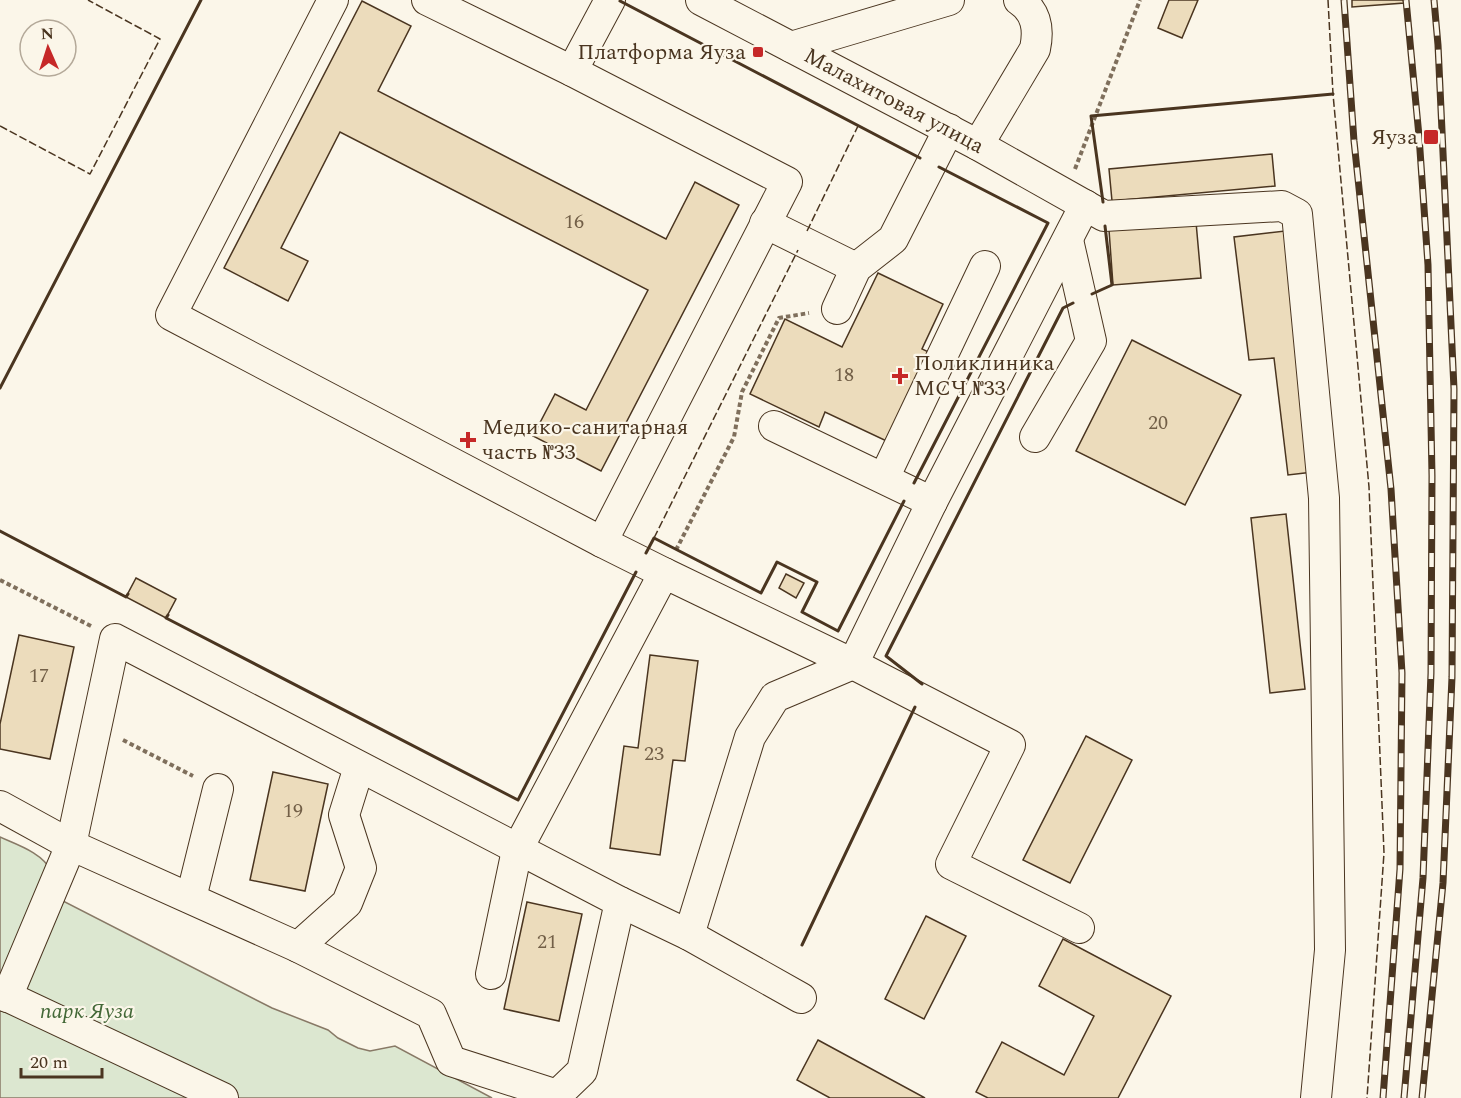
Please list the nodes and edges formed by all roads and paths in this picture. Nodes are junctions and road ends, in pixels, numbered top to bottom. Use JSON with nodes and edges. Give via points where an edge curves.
{"nodes":[{"id":1,"x":333,"y":0,"type":"edge"},
{"id":2,"x":427,"y":0,"type":"edge"},
{"id":3,"x":610,"y":0,"type":"edge"},
{"id":4,"x":949,"y":0,"type":"edge"},
{"id":5,"x":1019,"y":0,"type":"edge"},
{"id":6,"x":1140,"y":0,"type":"edge"},
{"id":7,"x":714,"y":3,"type":"edge"},
{"id":8,"x":791,"y":47,"type":"junction"},
{"id":9,"x":572,"y":72,"type":"junction"},
{"id":10,"x":949,"y":129,"type":"junction"},
{"id":11,"x":978,"y":145,"type":"junction"},
{"id":12,"x":1075,"y":200,"type":"junction"},
{"id":13,"x":765,"y":223,"type":"junction"},
{"id":14,"x":1068,"y":240,"type":"junction"},
{"id":15,"x":985,"y":266,"type":"dead end"},
{"id":16,"x":856,"y":268,"type":"junction"},
{"id":17,"x":837,"y":309,"type":"joint"},
{"id":18,"x":774,"y":426,"type":"dead end"},
{"id":19,"x":1035,"y":438,"type":"dead end"},
{"id":20,"x":884,"y":478,"type":"junction"},
{"id":21,"x":933,"y":502,"type":"junction"},
{"id":22,"x":602,"y":542,"type":"junction"},
{"id":23,"x":664,"y":573,"type":"junction"},
{"id":24,"x":0,"y":580,"type":"edge"},
{"id":25,"x":115,"y":639,"type":"junction"},
{"id":26,"x":853,"y":664,"type":"junction"},
{"id":27,"x":97,"y":726,"type":"junction"},
{"id":28,"x":359,"y":768,"type":"junction"},
{"id":29,"x":218,"y":789,"type":"joint"},
{"id":30,"x":0,"y":806,"type":"edge"},
{"id":31,"x":71,"y":845,"type":"junction"},
{"id":32,"x":517,"y":850,"type":"junction"},
{"id":33,"x":191,"y":898,"type":"junction"},
{"id":34,"x":620,"y":902,"type":"junction"},
{"id":35,"x":1079,"y":928,"type":"dead end"},
{"id":36,"x":688,"y":935,"type":"junction"},
{"id":37,"x":298,"y":947,"type":"junction"},
{"id":38,"x":491,"y":974,"type":"dead end"},
{"id":39,"x":3,"y":995,"type":"edge"},
{"id":40,"x":801,"y":998,"type":"dead end"},
{"id":41,"x":558,"y":1097,"type":"edge"},
{"id":42,"x":223,"y":1098,"type":"edge"},
{"id":43,"x":1316,"y":1098,"type":"edge"}],
"edges":[{"from":1,"to":22,"type":"street","via":[[171,315]]},
{"from":2,"to":9,"type":"street"},
{"from":3,"to":9,"type":"street"},
{"from":4,"to":8,"type":"street"},
{"from":5,"to":11,"type":"street","via":[[1034,17],[1038,32],[1035,50]]},
{"from":6,"to":12,"type":"path"},
{"from":7,"to":8,"type":"street","name":"Малахитовая улица"},
{"from":8,"to":10,"type":"street","name":"Малахитовая улица"},
{"from":9,"to":13,"type":"street","via":[[787,182]]},
{"from":10,"to":11,"type":"street","name":"Малахитовая улица"},
{"from":10,"to":16,"type":"street","via":[[893,239]]},
{"from":11,"to":12,"type":"street","name":"Малахитовая улица"},
{"from":12,"to":14,"type":"street"},
{"from":12,"to":43,"type":"street","name":"Малахитовая улица","via":[[1104,216],[1282,206],[1297,214],[1324,498],[1330,950]]},
{"from":13,"to":16,"type":"street"},
{"from":13,"to":22,"type":"street"},
{"from":14,"to":19,"type":"street","via":[[1091,341]]},
{"from":14,"to":21,"type":"street"},
{"from":15,"to":20,"type":"street"},
{"from":16,"to":17,"type":"street"},
{"from":17,"to":23,"type":"path","via":[[779,318],[742,392],[734,437]]},
{"from":18,"to":20,"type":"street"},
{"from":20,"to":21,"type":"street"},
{"from":21,"to":26,"type":"street"},
{"from":22,"to":23,"type":"street"},
{"from":23,"to":26,"type":"street"},
{"from":23,"to":32,"type":"street"},
{"from":24,"to":25,"type":"path"},
{"from":25,"to":27,"type":"street"},
{"from":25,"to":28,"type":"street"},
{"from":26,"to":35,"type":"street","via":[[1010,745],[951,864]]},
{"from":26,"to":36,"type":"street","via":[[775,697],[750,737]]},
{"from":27,"to":29,"type":"path"},
{"from":27,"to":31,"type":"street"},
{"from":28,"to":32,"type":"street"},
{"from":28,"to":37,"type":"street","via":[[344,815],[361,868],[347,903]]},
{"from":29,"to":33,"type":"street"},
{"from":30,"to":31,"type":"street"},
{"from":31,"to":33,"type":"street"},
{"from":31,"to":39,"type":"street"},
{"from":32,"to":34,"type":"street"},
{"from":32,"to":38,"type":"street"},
{"from":33,"to":37,"type":"street"},
{"from":34,"to":36,"type":"street"},
{"from":34,"to":41,"type":"street","via":[[582,1071]]},
{"from":36,"to":40,"type":"street"},
{"from":37,"to":41,"type":"street","via":[[431,1014],[452,1061]]},
{"from":39,"to":42,"type":"street"}]}
